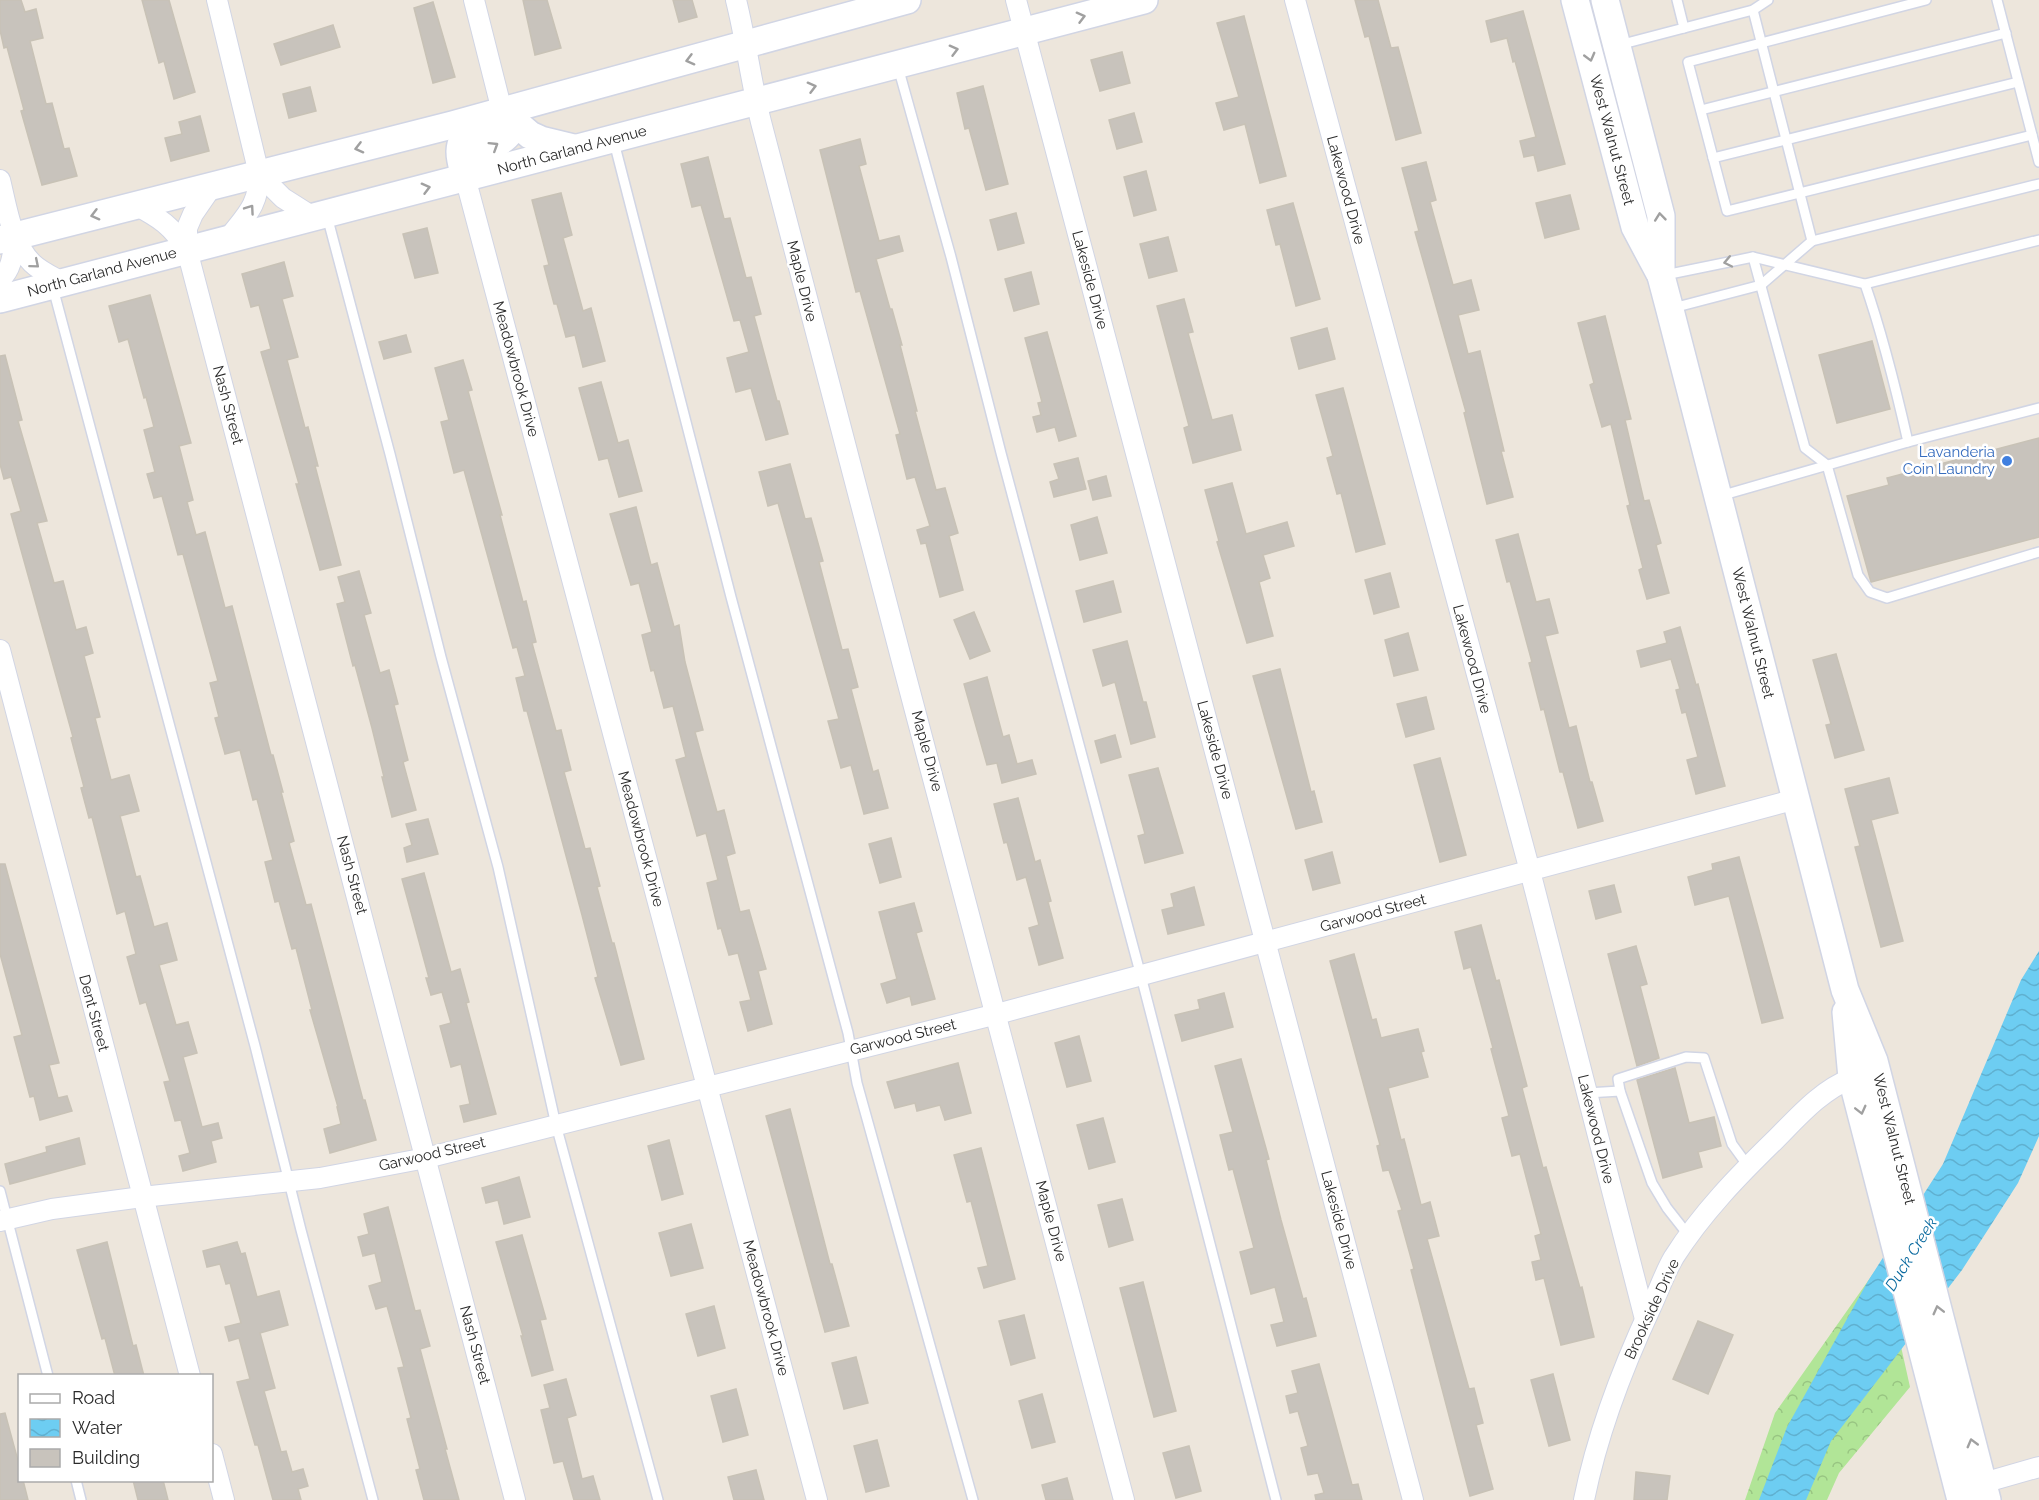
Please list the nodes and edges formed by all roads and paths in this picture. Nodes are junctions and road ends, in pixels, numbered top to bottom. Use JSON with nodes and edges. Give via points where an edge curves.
{"nodes":[{"id":1,"x":217,"y":0,"type":"edge"},
{"id":2,"x":474,"y":0,"type":"edge"},
{"id":3,"x":736,"y":0,"type":"edge"},
{"id":4,"x":907,"y":0,"type":"edge"},
{"id":5,"x":1016,"y":0,"type":"edge"},
{"id":6,"x":1144,"y":0,"type":"edge"},
{"id":7,"x":1295,"y":0,"type":"edge"},
{"id":8,"x":1575,"y":0,"type":"edge"},
{"id":9,"x":1605,"y":0,"type":"edge"},
{"id":10,"x":1677,"y":0,"type":"edge"},
{"id":11,"x":1768,"y":0,"type":"edge"},
{"id":12,"x":1926,"y":0,"type":"edge"},
{"id":13,"x":1997,"y":0,"type":"edge"},
{"id":14,"x":1753,"y":10,"type":"junction"},
{"id":15,"x":1684,"y":28,"type":"junction"},
{"id":16,"x":1024,"y":31,"type":"junction"},
{"id":17,"x":2006,"y":33,"type":"junction"},
{"id":18,"x":1762,"y":42,"type":"junction"},
{"id":19,"x":746,"y":44,"type":"junction"},
{"id":20,"x":1617,"y":46,"type":"junction"},
{"id":21,"x":897,"y":65,"type":"junction"},
{"id":22,"x":2018,"y":82,"type":"junction"},
{"id":23,"x":1774,"y":91,"type":"junction"},
{"id":24,"x":756,"y":102,"type":"junction"},
{"id":25,"x":1701,"y":110,"type":"junction"},
{"id":26,"x":502,"y":111,"type":"junction"},
{"id":27,"x":2032,"y":135,"type":"junction"},
{"id":28,"x":397,"y":139,"type":"junction"},
{"id":29,"x":613,"y":139,"type":"junction"},
{"id":30,"x":1787,"y":139,"type":"junction"},
{"id":31,"x":576,"y":149,"type":"junction"},
{"id":32,"x":1713,"y":158,"type":"junction"},
{"id":33,"x":2039,"y":162,"type":"edge"},
{"id":34,"x":259,"y":174,"type":"junction"},
{"id":35,"x":465,"y":177,"type":"junction"},
{"id":36,"x":0,"y":180,"type":"edge"},
{"id":37,"x":2039,"y":184,"type":"edge"},
{"id":38,"x":213,"y":185,"type":"junction"},
{"id":39,"x":1801,"y":193,"type":"junction"},
{"id":40,"x":135,"y":205,"type":"junction"},
{"id":41,"x":320,"y":215,"type":"junction"},
{"id":42,"x":8,"y":238,"type":"edge"},
{"id":43,"x":227,"y":240,"type":"junction"},
{"id":44,"x":2039,"y":240,"type":"edge"},
{"id":45,"x":1812,"y":241,"type":"junction"},
{"id":46,"x":187,"y":250,"type":"junction"},
{"id":47,"x":1753,"y":256,"type":"junction"},
{"id":48,"x":1785,"y":264,"type":"junction"},
{"id":49,"x":1661,"y":276,"type":"junction"},
{"id":50,"x":0,"y":280,"type":"edge"},
{"id":51,"x":58,"y":284,"type":"junction"},
{"id":52,"x":1865,"y":284,"type":"junction"},
{"id":53,"x":1761,"y":285,"type":"junction"},
{"id":54,"x":0,"y":299,"type":"edge"},
{"id":55,"x":1670,"y":310,"type":"junction"},
{"id":56,"x":2039,"y":408,"type":"edge"},
{"id":57,"x":1908,"y":442,"type":"junction"},
{"id":58,"x":1827,"y":465,"type":"junction"},
{"id":59,"x":1718,"y":496,"type":"junction"},
{"id":60,"x":2039,"y":552,"type":"edge"},
{"id":61,"x":0,"y":650,"type":"edge"},
{"id":62,"x":1796,"y":799,"type":"junction"},
{"id":63,"x":1530,"y":871,"type":"junction"},
{"id":64,"x":1266,"y":942,"type":"junction"},
{"id":65,"x":1141,"y":975,"type":"junction"},
{"id":66,"x":1845,"y":990,"type":"junction"},
{"id":67,"x":997,"y":1014,"type":"junction"},
{"id":68,"x":850,"y":1051,"type":"junction"},
{"id":69,"x":1852,"y":1078,"type":"junction"},
{"id":70,"x":708,"y":1086,"type":"junction"},
{"id":71,"x":1620,"y":1091,"type":"junction"},
{"id":72,"x":1587,"y":1094,"type":"junction"},
{"id":73,"x":556,"y":1125,"type":"junction"},
{"id":74,"x":426,"y":1158,"type":"junction"},
{"id":75,"x":1748,"y":1166,"type":"junction"},
{"id":76,"x":290,"y":1181,"type":"junction"},
{"id":77,"x":0,"y":1191,"type":"edge"},
{"id":78,"x":142,"y":1197,"type":"junction"},
{"id":79,"x":4,"y":1220,"type":"edge"},
{"id":80,"x":1689,"y":1236,"type":"junction"},
{"id":81,"x":1645,"y":1319,"type":"junction"},
{"id":82,"x":47,"y":1374,"type":"edge"},
{"id":83,"x":189,"y":1374,"type":"edge"},
{"id":84,"x":213,"y":1458,"type":"edge"},
{"id":85,"x":2039,"y":1467,"type":"edge"},
{"id":86,"x":76,"y":1482,"type":"edge"},
{"id":87,"x":1985,"y":1491,"type":"edge"},
{"id":88,"x":81,"y":1500,"type":"edge"},
{"id":89,"x":224,"y":1500,"type":"edge"},
{"id":90,"x":373,"y":1500,"type":"edge"},
{"id":91,"x":515,"y":1500,"type":"edge"},
{"id":92,"x":658,"y":1500,"type":"edge"},
{"id":93,"x":817,"y":1500,"type":"edge"},
{"id":94,"x":973,"y":1500,"type":"edge"},
{"id":95,"x":1124,"y":1500,"type":"edge"},
{"id":96,"x":1276,"y":1500,"type":"edge"},
{"id":97,"x":1413,"y":1500,"type":"edge"},
{"id":98,"x":1584,"y":1500,"type":"edge"},
{"id":99,"x":1961,"y":1500,"type":"edge"}],
"edges":[{"from":1,"to":34,"type":"street"},
{"from":2,"to":26,"type":"street"},
{"from":3,"to":19,"type":"street","name":"Maple Drive"},
{"from":4,"to":19,"type":"main road"},
{"from":5,"to":16,"type":"street","name":"Lakeside Drive"},
{"from":16,"to":6,"type":"main road","name":"North Garland Avenue","one_way":true},
{"from":7,"to":63,"type":"street","name":"Lakewood Drive"},
{"from":8,"to":49,"type":"main road","name":"West Walnut Street","one_way":true,"via":[[1635,228]]},
{"from":9,"to":20,"type":"main road","name":"West Walnut Street"},
{"from":10,"to":15,"type":"lane"},
{"from":11,"to":14,"type":"lane"},
{"from":12,"to":18,"type":"lane"},
{"from":13,"to":17,"type":"lane"},
{"from":14,"to":15,"type":"lane"},
{"from":14,"to":18,"type":"lane"},
{"from":15,"to":20,"type":"lane"},
{"from":21,"to":16,"type":"main road","name":"North Garland Avenue","one_way":true},
{"from":16,"to":64,"type":"street","name":"Lakeside Drive"},
{"from":17,"to":22,"type":"lane"},
{"from":17,"to":23,"type":"lane"},
{"from":18,"to":23,"type":"lane"},
{"from":18,"to":25,"type":"lane","via":[[1688,62]]},
{"from":19,"to":24,"type":"street","name":"Maple Drive"},
{"from":19,"to":26,"type":"main road","one_way":true},
{"from":49,"to":20,"type":"main road","name":"West Walnut Street","one_way":true,"via":[[1661,216]]},
{"from":24,"to":21,"type":"main road","name":"North Garland Avenue","one_way":true},
{"from":21,"to":65,"type":"lane"},
{"from":22,"to":27,"type":"lane"},
{"from":22,"to":30,"type":"lane"},
{"from":23,"to":25,"type":"lane"},
{"from":23,"to":30,"type":"lane"},
{"from":24,"to":29,"type":"main road","name":"North Garland Avenue"},
{"from":24,"to":67,"type":"street","name":"Maple Drive"},
{"from":25,"to":32,"type":"lane"},
{"from":26,"to":28,"type":"main road"},
{"from":26,"to":31,"type":"main road","via":[[530,135]]},
{"from":26,"to":35,"type":"main road","via":[[510,132],[476,160]]},
{"from":27,"to":33,"type":"lane"},
{"from":27,"to":39,"type":"lane"},
{"from":28,"to":34,"type":"main road","one_way":true},
{"from":28,"to":35,"type":"main road","via":[[429,142],[443,150]]},
{"from":29,"to":31,"type":"main road","name":"North Garland Avenue"},
{"from":29,"to":68,"type":"lane"},
{"from":30,"to":32,"type":"lane"},
{"from":30,"to":39,"type":"lane"},
{"from":31,"to":35,"type":"main road","name":"North Garland Avenue"},
{"from":32,"to":39,"type":"lane","via":[[1727,211]]},
{"from":34,"to":38,"type":"main road"},
{"from":34,"to":41,"type":"street","via":[[283,198]]},
{"from":43,"to":34,"type":"street","one_way":true,"via":[[253,206]]},
{"from":41,"to":35,"type":"main road","name":"North Garland Avenue","one_way":true},
{"from":35,"to":70,"type":"street","name":"Meadowbrook Drive"},
{"from":36,"to":42,"type":"street"},
{"from":37,"to":45,"type":"lane"},
{"from":38,"to":40,"type":"main road"},
{"from":38,"to":46,"type":"street","name":"Nash Street","via":[[187,228]]},
{"from":39,"to":45,"type":"lane"},
{"from":40,"to":42,"type":"main road","one_way":true},
{"from":40,"to":46,"type":"street","name":"Nash Street","via":[[158,216],[175,231]]},
{"from":41,"to":43,"type":"main road","name":"North Garland Avenue"},
{"from":41,"to":73,"type":"lane","via":[[390,454],[498,867]]},
{"from":42,"to":50,"type":"street","via":[[11,262]]},
{"from":42,"to":51,"type":"street","one_way":true},
{"from":43,"to":46,"type":"main road","name":"North Garland Avenue"},
{"from":44,"to":52,"type":"lane"},
{"from":45,"to":48,"type":"lane"},
{"from":46,"to":51,"type":"main road","name":"North Garland Avenue"},
{"from":46,"to":74,"type":"street","name":"Nash Street"},
{"from":47,"to":48,"type":"lane"},
{"from":47,"to":49,"type":"lane","one_way":true},
{"from":47,"to":53,"type":"lane"},
{"from":48,"to":52,"type":"lane"},
{"from":48,"to":53,"type":"lane"},
{"from":49,"to":55,"type":"main road","name":"West Walnut Street"},
{"from":51,"to":54,"type":"main road","name":"North Garland Avenue"},
{"from":51,"to":76,"type":"lane"},
{"from":52,"to":57,"type":"lane"},
{"from":53,"to":55,"type":"lane"},
{"from":53,"to":58,"type":"lane","via":[[1805,448]]},
{"from":55,"to":59,"type":"main road","name":"West Walnut Street"},
{"from":56,"to":57,"type":"lane"},
{"from":57,"to":58,"type":"lane"},
{"from":58,"to":59,"type":"lane"},
{"from":58,"to":60,"type":"lane","via":[[1858,575],[1870,592],[1887,598]]},
{"from":59,"to":62,"type":"main road","name":"West Walnut Street"},
{"from":61,"to":78,"type":"street","name":"Dent Street"},
{"from":62,"to":63,"type":"street","name":"Garwood Street"},
{"from":62,"to":66,"type":"main road","name":"West Walnut Street"},
{"from":63,"to":64,"type":"street","name":"Garwood Street"},
{"from":63,"to":72,"type":"street","name":"Lakewood Drive"},
{"from":64,"to":65,"type":"street","name":"Garwood Street"},
{"from":64,"to":97,"type":"street","name":"Lakeside Drive"},
{"from":65,"to":67,"type":"street","name":"Garwood Street"},
{"from":65,"to":96,"type":"lane"},
{"from":66,"to":69,"type":"main road","name":"West Walnut Street"},
{"from":87,"to":66,"type":"main road","name":"West Walnut Street","one_way":true,"via":[[1874,1061]]},
{"from":67,"to":68,"type":"street","name":"Garwood Street"},
{"from":67,"to":95,"type":"street","name":"Maple Drive"},
{"from":68,"to":70,"type":"street","name":"Garwood Street"},
{"from":68,"to":94,"type":"lane"},
{"from":69,"to":75,"type":"street","name":"Brookside Drive","via":[[1819,1096]]},
{"from":69,"to":99,"type":"main road","name":"West Walnut Street","one_way":true},
{"from":70,"to":73,"type":"street","name":"Garwood Street"},
{"from":70,"to":93,"type":"street","name":"Meadowbrook Drive"},
{"from":71,"to":72,"type":"lane"},
{"from":71,"to":75,"type":"lane","via":[[1618,1079],[1686,1057],[1704,1058],[1732,1143]]},
{"from":71,"to":80,"type":"lane","via":[[1652,1183]]},
{"from":72,"to":81,"type":"street","name":"Lakewood Drive"},
{"from":73,"to":74,"type":"street","name":"Garwood Street"},
{"from":73,"to":92,"type":"lane"},
{"from":74,"to":76,"type":"street","name":"Garwood Street"},
{"from":74,"to":91,"type":"street","name":"Nash Street"},
{"from":75,"to":80,"type":"street","name":"Brookside Drive"},
{"from":76,"to":78,"type":"street","name":"Garwood Street"},
{"from":76,"to":90,"type":"lane"},
{"from":77,"to":79,"type":"lane"},
{"from":78,"to":79,"type":"street","name":"Garwood Street"},
{"from":78,"to":83,"type":"street","name":"Dent Street"},
{"from":79,"to":82,"type":"lane"},
{"from":80,"to":81,"type":"street","name":"Brookside Drive","via":[[1673,1259]]},
{"from":81,"to":98,"type":"street","name":"Brookside Drive","via":[[1612,1398]]},
{"from":84,"to":89,"type":"street"},
{"from":85,"to":87,"type":"street"},
{"from":86,"to":88,"type":"lane"}]}
